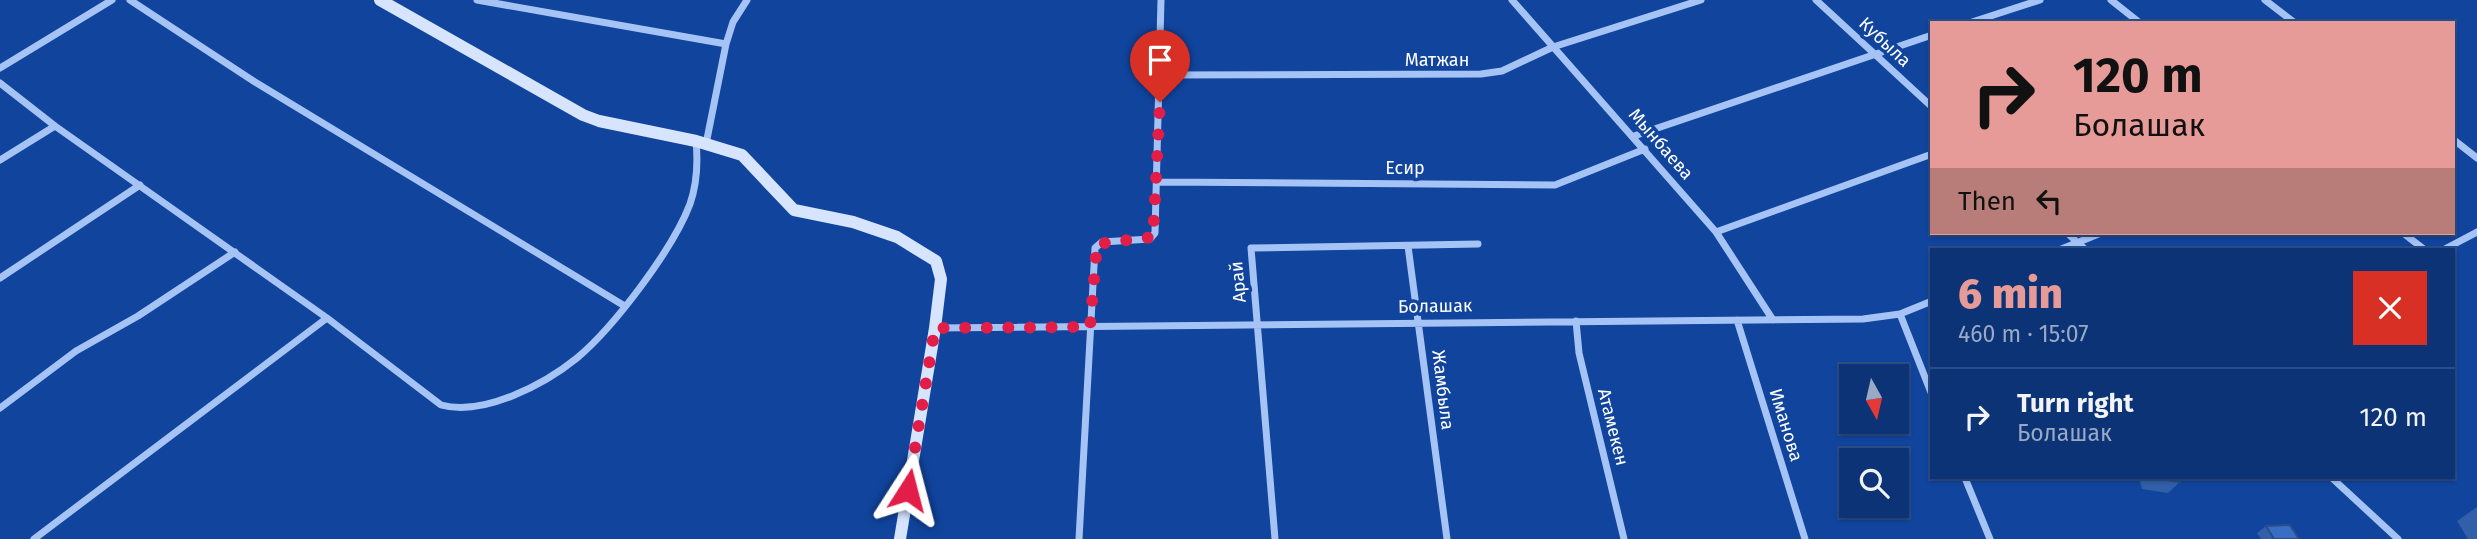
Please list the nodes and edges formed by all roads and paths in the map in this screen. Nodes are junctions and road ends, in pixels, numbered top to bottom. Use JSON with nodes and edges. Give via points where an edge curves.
{"nodes":[{"id":1,"x":112,"y":0,"type":"edge"},
{"id":2,"x":130,"y":0,"type":"edge"},
{"id":3,"x":380,"y":0,"type":"edge"},
{"id":4,"x":477,"y":0,"type":"edge"},
{"id":5,"x":747,"y":0,"type":"edge"},
{"id":6,"x":1161,"y":0,"type":"edge"},
{"id":7,"x":1512,"y":0,"type":"edge"},
{"id":8,"x":1701,"y":0,"type":"edge"},
{"id":9,"x":1816,"y":0,"type":"edge"},
{"id":10,"x":2040,"y":0,"type":"edge"},
{"id":11,"x":2111,"y":0,"type":"edge"},
{"id":12,"x":2264,"y":0,"type":"edge"},
{"id":13,"x":1975,"y":21,"type":"edge"},
{"id":14,"x":2137,"y":21,"type":"edge"},
{"id":15,"x":2292,"y":21,"type":"edge"},
{"id":16,"x":1930,"y":35,"type":"edge"},
{"id":17,"x":726,"y":44,"type":"junction"},
{"id":18,"x":1553,"y":47,"type":"junction"},
{"id":19,"x":1874,"y":53,"type":"junction"},
{"id":20,"x":0,"y":68,"type":"edge"},
{"id":21,"x":1161,"y":75,"type":"junction"},
{"id":22,"x":0,"y":83,"type":"edge"},
{"id":23,"x":1930,"y":105,"type":"edge"},
{"id":24,"x":54,"y":126,"type":"junction"},
{"id":25,"x":1634,"y":136,"type":"junction"},
{"id":26,"x":2455,"y":141,"type":"edge"},
{"id":27,"x":701,"y":143,"type":"junction"},
{"id":28,"x":1645,"y":149,"type":"junction"},
{"id":29,"x":1930,"y":155,"type":"edge"},
{"id":30,"x":2477,"y":158,"type":"edge"},
{"id":31,"x":0,"y":160,"type":"edge"},
{"id":32,"x":1157,"y":182,"type":"junction"},
{"id":33,"x":140,"y":185,"type":"junction"},
{"id":34,"x":1716,"y":232,"type":"junction"},
{"id":35,"x":2477,"y":232,"type":"edge"},
{"id":36,"x":2069,"y":235,"type":"edge"},
{"id":37,"x":2096,"y":235,"type":"edge"},
{"id":38,"x":2406,"y":235,"type":"edge"},
{"id":39,"x":2078,"y":243,"type":"junction"},
{"id":40,"x":1478,"y":244,"type":"dead end"},
{"id":41,"x":1408,"y":246,"type":"junction"},
{"id":42,"x":2064,"y":248,"type":"edge"},
{"id":43,"x":2084,"y":248,"type":"edge"},
{"id":44,"x":2422,"y":248,"type":"edge"},
{"id":45,"x":2447,"y":248,"type":"edge"},
{"id":46,"x":235,"y":252,"type":"junction"},
{"id":47,"x":0,"y":278,"type":"edge"},
{"id":48,"x":1930,"y":302,"type":"edge"},
{"id":49,"x":623,"y":305,"type":"junction"},
{"id":50,"x":1900,"y":314,"type":"junction"},
{"id":51,"x":327,"y":317,"type":"junction"},
{"id":52,"x":1737,"y":320,"type":"junction"},
{"id":53,"x":1773,"y":320,"type":"junction"},
{"id":54,"x":1576,"y":321,"type":"junction"},
{"id":55,"x":1419,"y":322,"type":"junction"},
{"id":56,"x":1258,"y":324,"type":"junction"},
{"id":57,"x":1090,"y":327,"type":"junction"},
{"id":58,"x":935,"y":328,"type":"junction"},
{"id":59,"x":1930,"y":390,"type":"edge"},
{"id":60,"x":0,"y":408,"type":"edge"},
{"id":61,"x":1965,"y":479,"type":"edge"},
{"id":62,"x":2333,"y":479,"type":"edge"},
{"id":63,"x":34,"y":539,"type":"edge"},
{"id":64,"x":900,"y":539,"type":"edge"},
{"id":65,"x":1079,"y":539,"type":"edge"},
{"id":66,"x":1275,"y":539,"type":"edge"},
{"id":67,"x":1447,"y":539,"type":"edge"},
{"id":68,"x":1624,"y":539,"type":"edge"},
{"id":69,"x":1805,"y":539,"type":"edge"},
{"id":70,"x":1990,"y":539,"type":"edge"},
{"id":71,"x":2398,"y":539,"type":"edge"}],
"edges":[{"from":1,"to":20,"type":"street"},
{"from":2,"to":49,"type":"street","via":[[266,89]]},
{"from":3,"to":27,"type":"street","via":[[583,115]]},
{"from":4,"to":17,"type":"street"},
{"from":5,"to":17,"type":"street"},
{"from":6,"to":21,"type":"street"},
{"from":7,"to":18,"type":"street","name":"Мынбаева"},
{"from":8,"to":18,"type":"street","name":"Матжан"},
{"from":9,"to":19,"type":"street","name":"Кубыла"},
{"from":10,"to":13,"type":"street"},
{"from":11,"to":14,"type":"street"},
{"from":12,"to":15,"type":"street"},
{"from":16,"to":19,"type":"street"},
{"from":17,"to":27,"type":"street"},
{"from":18,"to":21,"type":"street","name":"Матжан","via":[[1519,65],[1481,74]]},
{"from":18,"to":25,"type":"street","name":"Мынбаева"},
{"from":19,"to":23,"type":"street","name":"Кубыла"},
{"from":19,"to":25,"type":"street"},
{"from":21,"to":32,"type":"street"},
{"from":22,"to":24,"type":"street"},
{"from":24,"to":31,"type":"street"},
{"from":24,"to":33,"type":"street"},
{"from":25,"to":28,"type":"street","name":"Мынбаева"},
{"from":26,"to":30,"type":"street"},
{"from":27,"to":49,"type":"street","via":[[685,218]]},
{"from":27,"to":58,"type":"street","via":[[749,160],[794,210],[875,229],[932,257],[941,279]]},
{"from":28,"to":32,"type":"street","name":"Есир","via":[[1555,184]]},
{"from":28,"to":34,"type":"street","name":"Мынбаева"},
{"from":29,"to":34,"type":"street"},
{"from":32,"to":57,"type":"street","via":[[1153,237],[1097,244]]},
{"from":33,"to":46,"type":"street"},
{"from":33,"to":47,"type":"street"},
{"from":34,"to":53,"type":"street","name":"Мынбаева"},
{"from":35,"to":45,"type":"street"},
{"from":36,"to":39,"type":"street"},
{"from":37,"to":39,"type":"street"},
{"from":38,"to":44,"type":"street"},
{"from":39,"to":42,"type":"street"},
{"from":39,"to":43,"type":"street"},
{"from":40,"to":41,"type":"street","name":"Арай"},
{"from":41,"to":55,"type":"street","name":"Жамбыла"},
{"from":41,"to":56,"type":"street","name":"Арай","via":[[1251,248]]},
{"from":46,"to":51,"type":"street"},
{"from":46,"to":60,"type":"street","via":[[76,351]]},
{"from":48,"to":50,"type":"street","name":"Болашак"},
{"from":49,"to":51,"type":"street","via":[[576,359],[496,402],[455,410],[440,405]]},
{"from":50,"to":53,"type":"street","name":"Болашак"},
{"from":50,"to":59,"type":"street"},
{"from":51,"to":63,"type":"street"},
{"from":52,"to":53,"type":"street","name":"Болашак"},
{"from":52,"to":54,"type":"street","name":"Болашак"},
{"from":52,"to":69,"type":"street","name":"Иманова"},
{"from":54,"to":55,"type":"street","name":"Болашак"},
{"from":54,"to":68,"type":"street","name":"Атамекен","via":[[1579,353]]},
{"from":55,"to":56,"type":"street","name":"Болашак"},
{"from":55,"to":67,"type":"street","name":"Жамбыла"},
{"from":56,"to":57,"type":"street","name":"Болашак"},
{"from":56,"to":66,"type":"street","name":"Арай"},
{"from":57,"to":58,"type":"street","name":"Болашак"},
{"from":57,"to":65,"type":"street"},
{"from":58,"to":64,"type":"street"},
{"from":61,"to":70,"type":"street"},
{"from":62,"to":71,"type":"street"}]}
